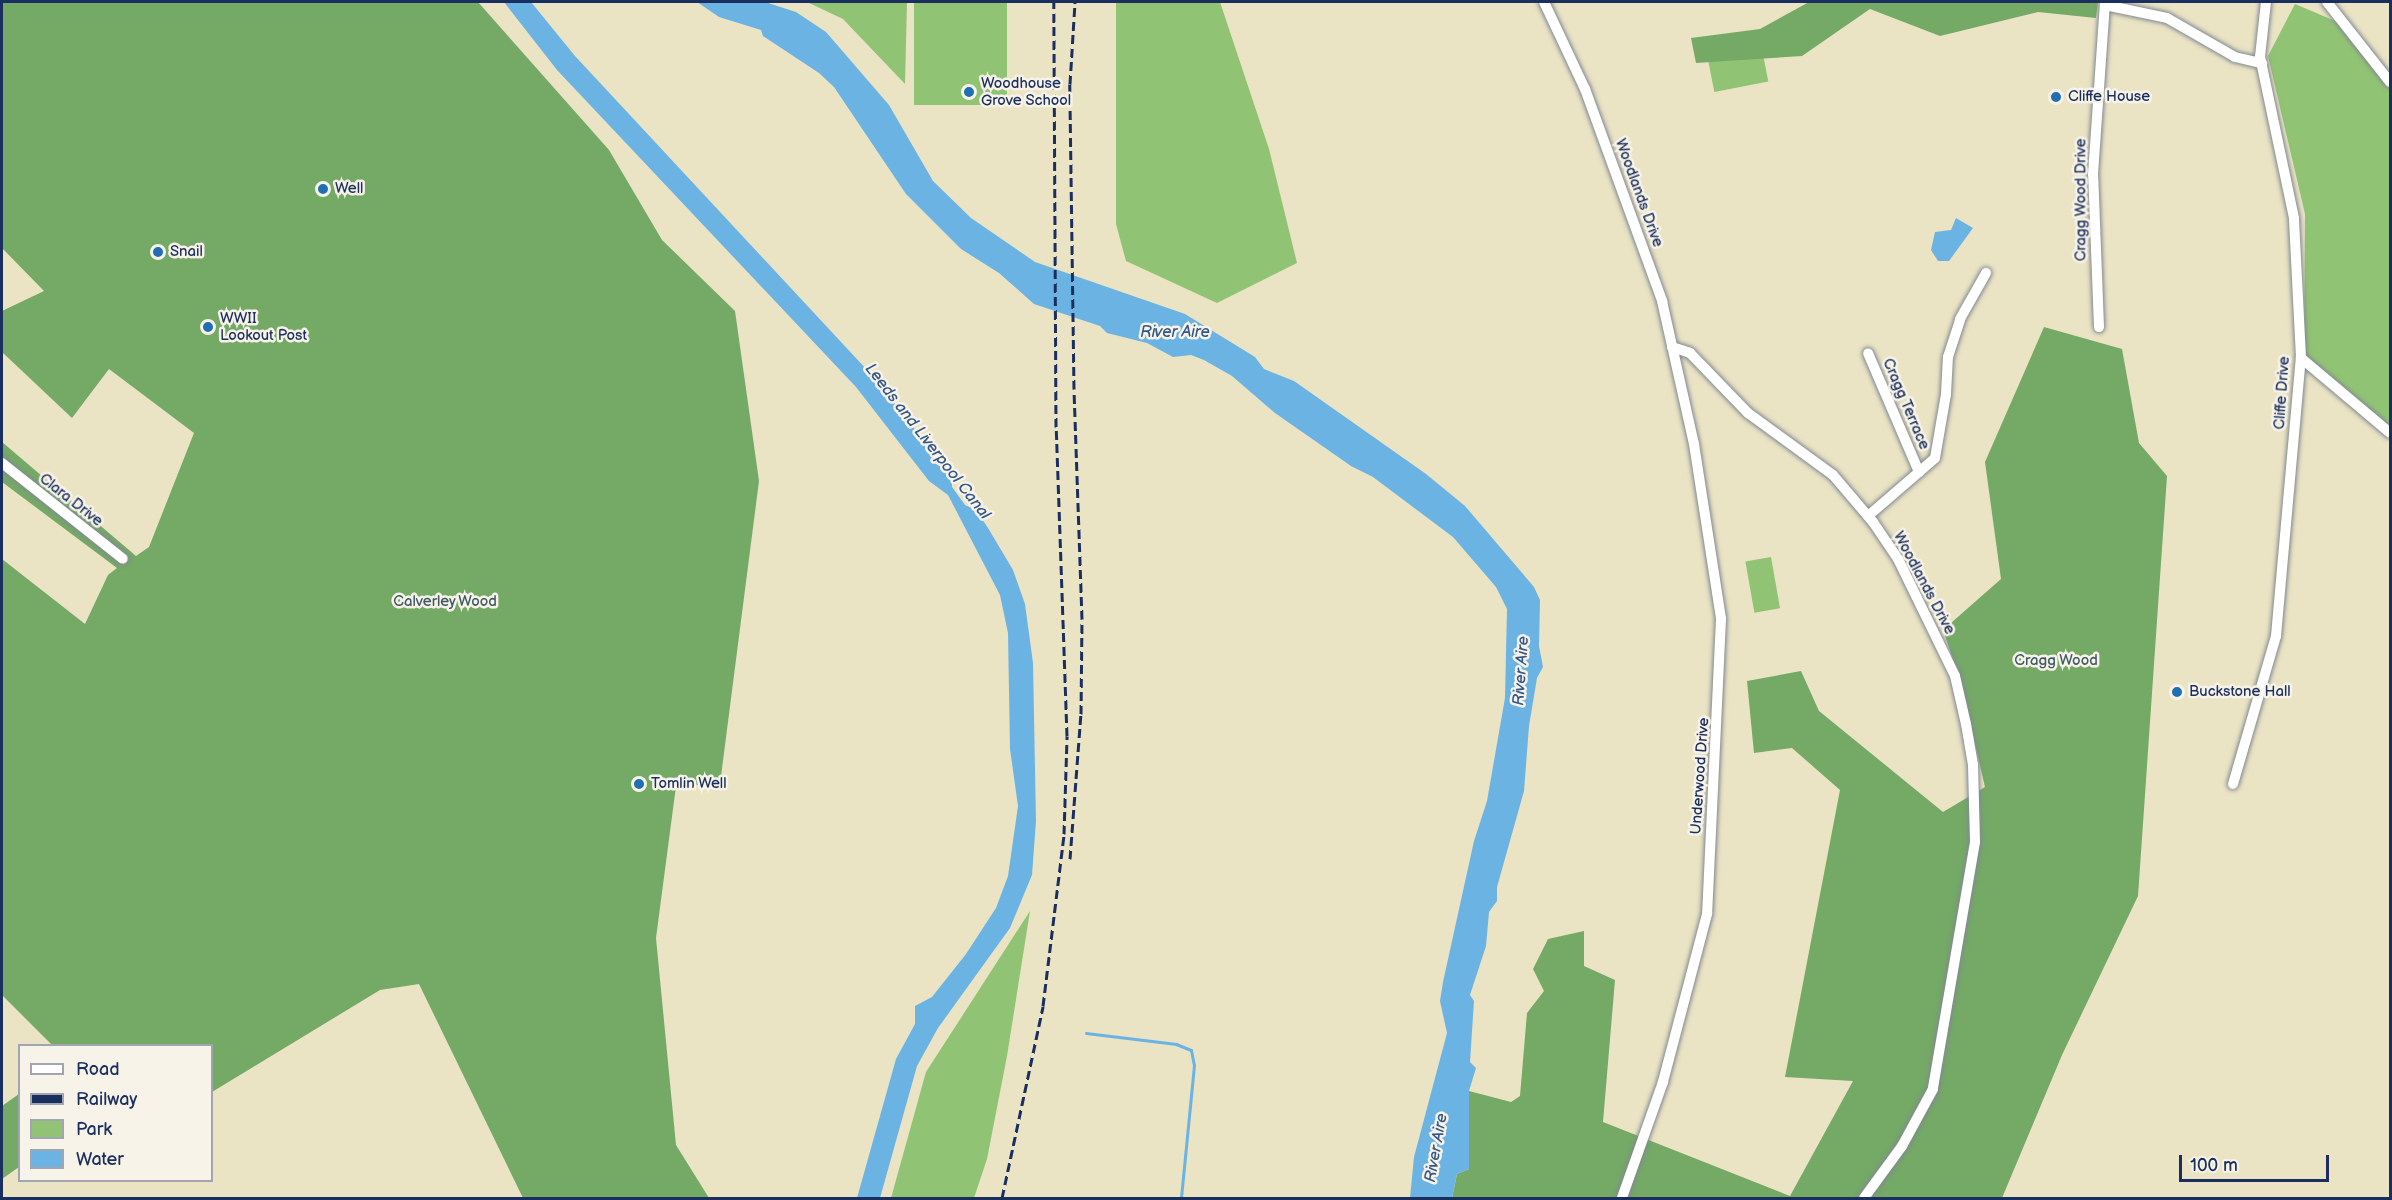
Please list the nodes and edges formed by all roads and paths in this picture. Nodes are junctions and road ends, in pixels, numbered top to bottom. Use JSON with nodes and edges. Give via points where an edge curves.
{"nodes":[{"id":1,"x":1544,"y":2,"type":"edge"},
{"id":2,"x":2266,"y":2,"type":"edge"},
{"id":3,"x":2327,"y":2,"type":"edge"},
{"id":4,"x":2105,"y":3,"type":"edge"},
{"id":5,"x":2262,"y":63,"type":"junction"},
{"id":6,"x":2391,"y":82,"type":"edge"},
{"id":7,"x":1986,"y":273,"type":"dead end"},
{"id":8,"x":2099,"y":327,"type":"dead end"},
{"id":9,"x":1672,"y":347,"type":"junction"},
{"id":10,"x":1868,"y":353,"type":"dead end"},
{"id":11,"x":2301,"y":358,"type":"junction"},
{"id":12,"x":2391,"y":433,"type":"edge"},
{"id":13,"x":2,"y":463,"type":"edge"},
{"id":14,"x":1919,"y":472,"type":"junction"},
{"id":15,"x":1868,"y":516,"type":"junction"},
{"id":16,"x":123,"y":559,"type":"dead end"},
{"id":17,"x":2233,"y":784,"type":"dead end"},
{"id":18,"x":1622,"y":1198,"type":"edge"},
{"id":19,"x":1864,"y":1198,"type":"edge"}],
"edges":[{"from":1,"to":9,"type":"street","name":"Woodlands Drive","via":[[1589,100],[1662,301]]},
{"from":2,"to":5,"type":"street","name":"Cliffe Drive"},
{"from":3,"to":6,"type":"street"},
{"from":4,"to":5,"type":"street","via":[[2167,18],[2235,57]]},
{"from":4,"to":8,"type":"street","name":"Cragg Wood Drive","via":[[2093,174]]},
{"from":5,"to":11,"type":"street","name":"Cliffe Drive","via":[[2294,218]]},
{"from":7,"to":14,"type":"street","via":[[1960,320],[1948,357],[1934,461]]},
{"from":9,"to":15,"type":"street","name":"Woodlands Drive","via":[[1690,353],[1748,413],[1833,475]]},
{"from":9,"to":18,"type":"street","name":"Underwood Drive","via":[[1694,444],[1721,619],[1720,694],[1707,914],[1663,1082]]},
{"from":10,"to":14,"type":"street","name":"Cragg Terrace"},
{"from":11,"to":12,"type":"street"},
{"from":11,"to":17,"type":"street","name":"Cliffe Drive","via":[[2276,636]]},
{"from":13,"to":16,"type":"street","name":"Clara Drive"},
{"from":14,"to":15,"type":"street","name":"Cragg Terrace"},
{"from":15,"to":19,"type":"street","name":"Woodlands Drive","via":[[1898,559],[1955,676],[1973,765],[1975,842],[1933,1089],[1902,1146]]}]}
